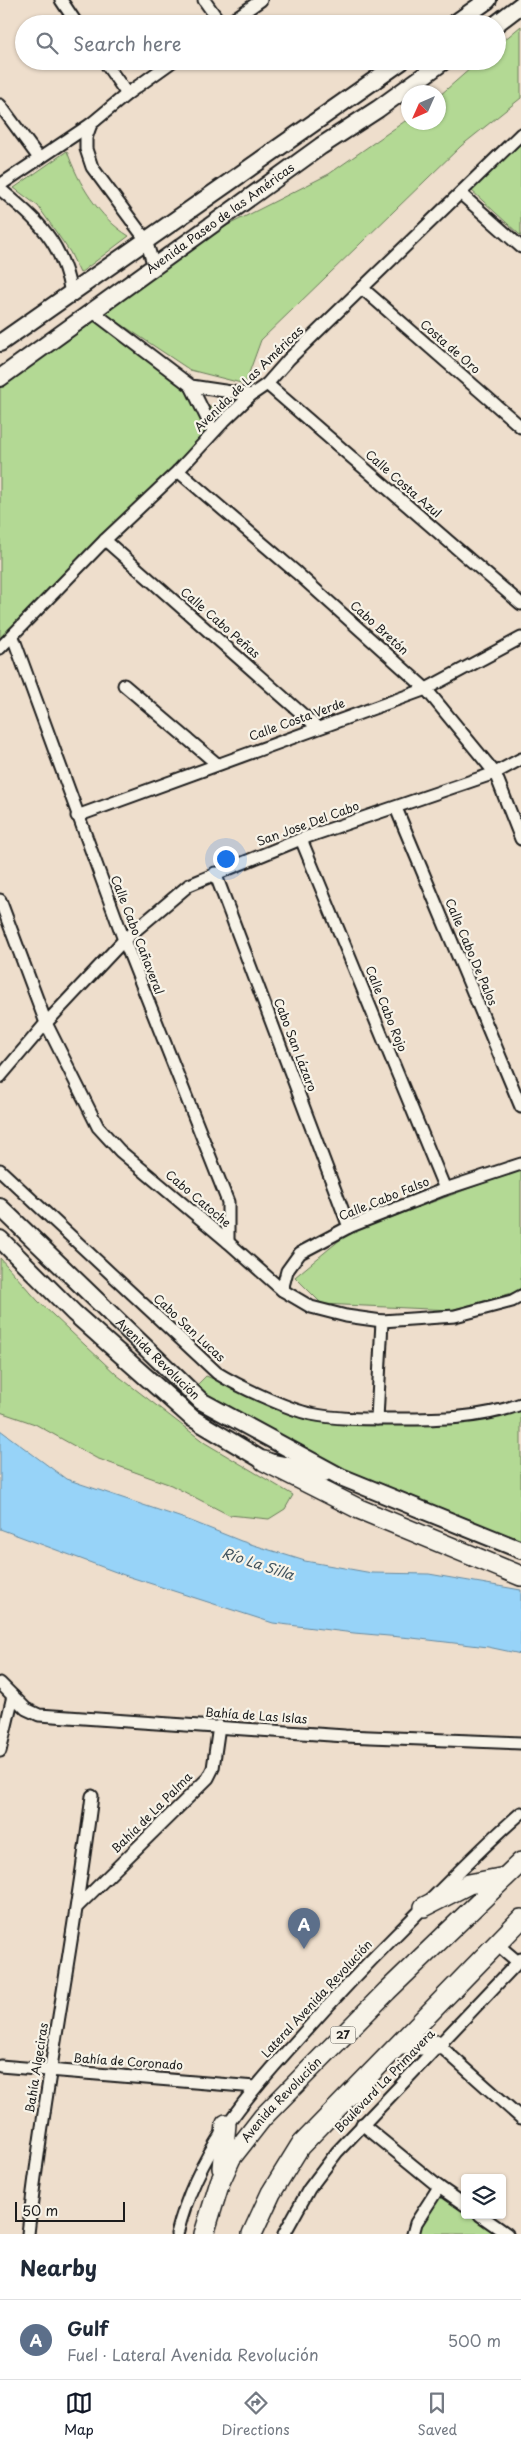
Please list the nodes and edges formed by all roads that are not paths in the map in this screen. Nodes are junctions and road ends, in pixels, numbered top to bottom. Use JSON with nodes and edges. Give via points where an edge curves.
{"nodes":[{"id":1,"x":60,"y":0,"type":"edge"},
{"id":2,"x":204,"y":0,"type":"edge"},
{"id":3,"x":261,"y":0,"type":"edge"},
{"id":4,"x":488,"y":0,"type":"edge"},
{"id":5,"x":521,"y":5,"type":"edge"},
{"id":6,"x":71,"y":15,"type":"edge"},
{"id":7,"x":215,"y":15,"type":"edge"},
{"id":8,"x":240,"y":15,"type":"edge"},
{"id":9,"x":467,"y":15,"type":"edge"},
{"id":10,"x":506,"y":16,"type":"edge"},
{"id":11,"x":110,"y":70,"type":"edge"},
{"id":12,"x":160,"y":70,"type":"edge"},
{"id":13,"x":389,"y":70,"type":"edge"},
{"id":14,"x":432,"y":70,"type":"edge"},
{"id":15,"x":127,"y":94,"type":"junction"},
{"id":16,"x":0,"y":105,"type":"edge"},
{"id":17,"x":91,"y":124,"type":"junction"},
{"id":18,"x":521,"y":134,"type":"edge"},
{"id":19,"x":39,"y":158,"type":"junction"},
{"id":20,"x":0,"y":187,"type":"edge"},
{"id":21,"x":461,"y":194,"type":"junction"},
{"id":22,"x":146,"y":240,"type":"junction"},
{"id":23,"x":521,"y":247,"type":"edge"},
{"id":24,"x":154,"y":267,"type":"junction"},
{"id":25,"x":362,"y":288,"type":"junction"},
{"id":26,"x":71,"y":293,"type":"junction"},
{"id":27,"x":92,"y":311,"type":"junction"},
{"id":28,"x":0,"y":343,"type":"edge"},
{"id":29,"x":0,"y":378,"type":"edge"},
{"id":30,"x":267,"y":384,"type":"junction"},
{"id":31,"x":191,"y":386,"type":"junction"},
{"id":32,"x":251,"y":395,"type":"junction"},
{"id":33,"x":521,"y":428,"type":"edge"},
{"id":34,"x":213,"y":431,"type":"junction"},
{"id":35,"x":178,"y":471,"type":"junction"},
{"id":36,"x":105,"y":540,"type":"junction"},
{"id":37,"x":521,"y":604,"type":"edge"},
{"id":38,"x":13,"y":637,"type":"junction"},
{"id":39,"x":521,"y":638,"type":"edge"},
{"id":40,"x":0,"y":648,"type":"edge"},
{"id":41,"x":124,"y":685,"type":"dead end"},
{"id":42,"x":426,"y":689,"type":"junction"},
{"id":43,"x":317,"y":727,"type":"junction"},
{"id":44,"x":521,"y":759,"type":"edge"},
{"id":45,"x":216,"y":764,"type":"junction"},
{"id":46,"x":495,"y":773,"type":"junction"},
{"id":47,"x":396,"y":808,"type":"junction"},
{"id":48,"x":77,"y":816,"type":"junction"},
{"id":49,"x":301,"y":839,"type":"junction"},
{"id":50,"x":521,"y":839,"type":"edge"},
{"id":51,"x":215,"y":873,"type":"junction"},
{"id":52,"x":0,"y":900,"type":"edge"},
{"id":53,"x":124,"y":940,"type":"junction"},
{"id":54,"x":46,"y":1022,"type":"junction"},
{"id":55,"x":0,"y":1077,"type":"edge"},
{"id":56,"x":521,"y":1108,"type":"edge"},
{"id":57,"x":521,"y":1164,"type":"edge"},
{"id":58,"x":0,"y":1170,"type":"edge"},
{"id":59,"x":446,"y":1189,"type":"junction"},
{"id":60,"x":0,"y":1207,"type":"edge"},
{"id":61,"x":350,"y":1227,"type":"junction"},
{"id":62,"x":0,"y":1239,"type":"edge"},
{"id":63,"x":228,"y":1242,"type":"junction"},
{"id":64,"x":282,"y":1290,"type":"junction"},
{"id":65,"x":521,"y":1296,"type":"edge"},
{"id":66,"x":382,"y":1321,"type":"junction"},
{"id":67,"x":521,"y":1404,"type":"edge"},
{"id":68,"x":377,"y":1419,"type":"junction"},
{"id":69,"x":264,"y":1461,"type":"junction"},
{"id":70,"x":341,"y":1477,"type":"junction"},
{"id":71,"x":521,"y":1550,"type":"edge"},
{"id":72,"x":521,"y":1576,"type":"edge"},
{"id":73,"x":0,"y":1683,"type":"edge"},
{"id":74,"x":13,"y":1696,"type":"junction"},
{"id":75,"x":219,"y":1726,"type":"junction"},
{"id":76,"x":521,"y":1743,"type":"edge"},
{"id":77,"x":0,"y":1751,"type":"edge"},
{"id":78,"x":92,"y":1796,"type":"dead end"},
{"id":79,"x":521,"y":1813,"type":"edge"},
{"id":80,"x":520,"y":1861,"type":"edge"},
{"id":81,"x":505,"y":1876,"type":"junction"},
{"id":82,"x":78,"y":1906,"type":"junction"},
{"id":83,"x":424,"y":1908,"type":"junction"},
{"id":84,"x":518,"y":1928,"type":"edge"},
{"id":85,"x":498,"y":1946,"type":"junction"},
{"id":86,"x":519,"y":1960,"type":"edge"},
{"id":87,"x":439,"y":2045,"type":"junction"},
{"id":88,"x":400,"y":2046,"type":"junction"},
{"id":89,"x":0,"y":2066,"type":"edge"},
{"id":90,"x":50,"y":2070,"type":"junction"},
{"id":91,"x":255,"y":2087,"type":"junction"},
{"id":92,"x":521,"y":2118,"type":"edge"},
{"id":93,"x":226,"y":2124,"type":"junction"},
{"id":94,"x":362,"y":2124,"type":"junction"},
{"id":95,"x":220,"y":2182,"type":"junction"},
{"id":96,"x":439,"y":2187,"type":"junction"},
{"id":97,"x":461,"y":2202,"type":"edge"},
{"id":98,"x":486,"y":2219,"type":"edge"},
{"id":99,"x":28,"y":2234,"type":"edge"},
{"id":100,"x":177,"y":2234,"type":"edge"},
{"id":101,"x":204,"y":2234,"type":"edge"},
{"id":102,"x":252,"y":2234,"type":"edge"},
{"id":103,"x":284,"y":2234,"type":"edge"},
{"id":104,"x":413,"y":2234,"type":"edge"},
{"id":105,"x":507,"y":2234,"type":"edge"}],
"edges":[{"from":1,"to":6,"type":"street"},
{"from":2,"to":7,"type":"street"},
{"from":3,"to":8,"type":"street"},
{"from":4,"to":9,"type":"street"},
{"from":5,"to":10,"type":"street"},
{"from":11,"to":15,"type":"street"},
{"from":12,"to":15,"type":"street"},
{"from":13,"to":22,"type":"street","name":"Avenida Paseo de las Américas"},
{"from":14,"to":24,"type":"street","name":"Avenida Paseo de las Américas"},
{"from":15,"to":17,"type":"street"},
{"from":16,"to":19,"type":"street"},
{"from":17,"to":19,"type":"street"},
{"from":17,"to":22,"type":"street","via":[[86,149],[92,167]]},
{"from":18,"to":21,"type":"street","name":"Avenida de Las Américas"},
{"from":19,"to":20,"type":"street"},
{"from":20,"to":26,"type":"street","via":[[43,228],[62,256]]},
{"from":21,"to":23,"type":"street"},
{"from":21,"to":25,"type":"street","name":"Avenida de Las Américas"},
{"from":22,"to":24,"type":"street"},
{"from":22,"to":26,"type":"street","name":"Avenida Paseo de las Américas"},
{"from":24,"to":27,"type":"street","name":"Avenida Paseo de las Américas"},
{"from":25,"to":30,"type":"street","name":"Avenida de Las Américas"},
{"from":25,"to":33,"type":"street","name":"Costa de Oro"},
{"from":26,"to":28,"type":"street","name":"Avenida Paseo de las Américas"},
{"from":27,"to":29,"type":"street","name":"Avenida Paseo de las Américas"},
{"from":27,"to":31,"type":"street"},
{"from":30,"to":32,"type":"street","name":"Avenida de Las Américas"},
{"from":30,"to":37,"type":"street","name":"Calle Costa Azul"},
{"from":31,"to":32,"type":"street"},
{"from":31,"to":34,"type":"street"},
{"from":32,"to":34,"type":"street","name":"Avenida de Las Américas"},
{"from":34,"to":35,"type":"street","name":"Avenida de Las Américas"},
{"from":35,"to":36,"type":"street","name":"Avenida de Las Américas"},
{"from":35,"to":42,"type":"street","name":"Cabo Bretón"},
{"from":36,"to":38,"type":"street","name":"Avenida de Las Américas"},
{"from":36,"to":43,"type":"street","name":"Calle Cabo Peñas"},
{"from":38,"to":40,"type":"street","name":"Avenida de Las Américas"},
{"from":38,"to":48,"type":"street","name":"Calle Cabo Cañaveral"},
{"from":39,"to":42,"type":"street","name":"Calle Costa Verde"},
{"from":41,"to":45,"type":"street"},
{"from":42,"to":43,"type":"street","name":"Calle Costa Verde"},
{"from":42,"to":46,"type":"street","name":"Cabo Bretón"},
{"from":43,"to":45,"type":"street","name":"Calle Costa Verde"},
{"from":44,"to":46,"type":"street","name":"San Jose Del Cabo"},
{"from":45,"to":48,"type":"street","name":"Calle Costa Verde"},
{"from":46,"to":47,"type":"street","name":"San Jose Del Cabo"},
{"from":46,"to":50,"type":"street","name":"Cabo Bretón"},
{"from":47,"to":49,"type":"street","name":"San Jose Del Cabo"},
{"from":47,"to":56,"type":"street","name":"Calle Cabo De Palos"},
{"from":48,"to":53,"type":"street","name":"Calle Cabo Cañaveral"},
{"from":49,"to":51,"type":"street","name":"San Jose Del Cabo"},
{"from":49,"to":59,"type":"street","name":"Calle Cabo Rojo"},
{"from":51,"to":53,"type":"street","name":"San Jose Del Cabo","via":[[189,885]]},
{"from":51,"to":61,"type":"street","name":"Cabo San Lázaro"},
{"from":52,"to":54,"type":"street","name":"Cabo Catoche"},
{"from":53,"to":54,"type":"street","name":"San Jose Del Cabo"},
{"from":53,"to":63,"type":"street","name":"Calle Cabo Cañaveral","via":[[228,1202]]},
{"from":54,"to":55,"type":"street","name":"San Jose Del Cabo"},
{"from":54,"to":63,"type":"street","name":"Cabo Catoche","via":[[98,1127],[120,1151]]},
{"from":57,"to":59,"type":"street","name":"Calle Cabo Falso"},
{"from":58,"to":68,"type":"street","name":"Cabo San Lucas","via":[[226,1378],[308,1414]]},
{"from":59,"to":61,"type":"street","name":"Calle Cabo Falso"},
{"from":60,"to":70,"type":"street","name":"Avenida Revolución","via":[[201,1401]]},
{"from":61,"to":64,"type":"street","name":"Calle Cabo Falso","via":[[300,1253],[287,1271]]},
{"from":62,"to":69,"type":"street","name":"Avenida Revolución","via":[[74,1313],[192,1418]]},
{"from":63,"to":64,"type":"street","name":"Cabo Catoche"},
{"from":64,"to":66,"type":"street","name":"Cabo Catoche","via":[[311,1307]]},
{"from":65,"to":66,"type":"street","name":"Cabo Catoche","via":[[455,1316]]},
{"from":66,"to":68,"type":"street"},
{"from":67,"to":68,"type":"street","name":"Cabo San Lucas","via":[[454,1419]]},
{"from":69,"to":70,"type":"street","name":"Avenida Revolución"},
{"from":69,"to":72,"type":"main road","via":[[360,1508]]},
{"from":70,"to":71,"type":"street","name":"Avenida Revolución"},
{"from":73,"to":74,"type":"street","name":"Bahía de Las Islas"},
{"from":74,"to":75,"type":"street","name":"Bahía de Las Islas","via":[[26,1709],[39,1715]]},
{"from":74,"to":77,"type":"street"},
{"from":75,"to":76,"type":"street","name":"Bahía de Las Islas","via":[[346,1736]]},
{"from":75,"to":82,"type":"street","name":"Bahía de La Palma","via":[[213,1768],[208,1778]]},
{"from":78,"to":82,"type":"street","name":"Bahía Algeciras"},
{"from":79,"to":83,"type":"street","name":"Lateral Avenida Revolución"},
{"from":80,"to":81,"type":"main road","name":"Avenida Revolución","number":"27"},
{"from":81,"to":83,"type":"main road","via":[[470,1884]]},
{"from":81,"to":95,"type":"main road","name":"Avenida Revolución","number":"27","via":[[288,2089],[246,2137]]},
{"from":82,"to":90,"type":"street","name":"Bahía Algeciras"},
{"from":83,"to":91,"type":"street","name":"Lateral Avenida Revolución","via":[[359,1973]]},
{"from":84,"to":85,"type":"main road"},
{"from":85,"to":86,"type":"street"},
{"from":85,"to":88,"type":"main road"},
{"from":86,"to":87,"type":"street","name":"Boulevard La Primavera"},
{"from":87,"to":88,"type":"main road"},
{"from":87,"to":92,"type":"street"},
{"from":87,"to":94,"type":"street","name":"Boulevard La Primavera"},
{"from":88,"to":102,"type":"main road","via":[[348,2094],[300,2146],[271,2193]]},
{"from":89,"to":90,"type":"street","name":"Bahía de Coronado"},
{"from":90,"to":91,"type":"street","name":"Bahía de Coronado"},
{"from":90,"to":99,"type":"street","name":"Bahía Algeciras"},
{"from":91,"to":93,"type":"street","name":"Lateral Avenida Revolución"},
{"from":93,"to":95,"type":"main road"},
{"from":93,"to":100,"type":"street","name":"Lateral Avenida Revolución","via":[[198,2172]]},
{"from":94,"to":96,"type":"street"},
{"from":94,"to":103,"type":"street","name":"Boulevard La Primavera","via":[[323,2169]]},
{"from":95,"to":101,"type":"main road","name":"Avenida Revolución","number":"27"},
{"from":96,"to":97,"type":"street"},
{"from":96,"to":104,"type":"street","via":[[416,2222]]},
{"from":98,"to":105,"type":"street"}]}
